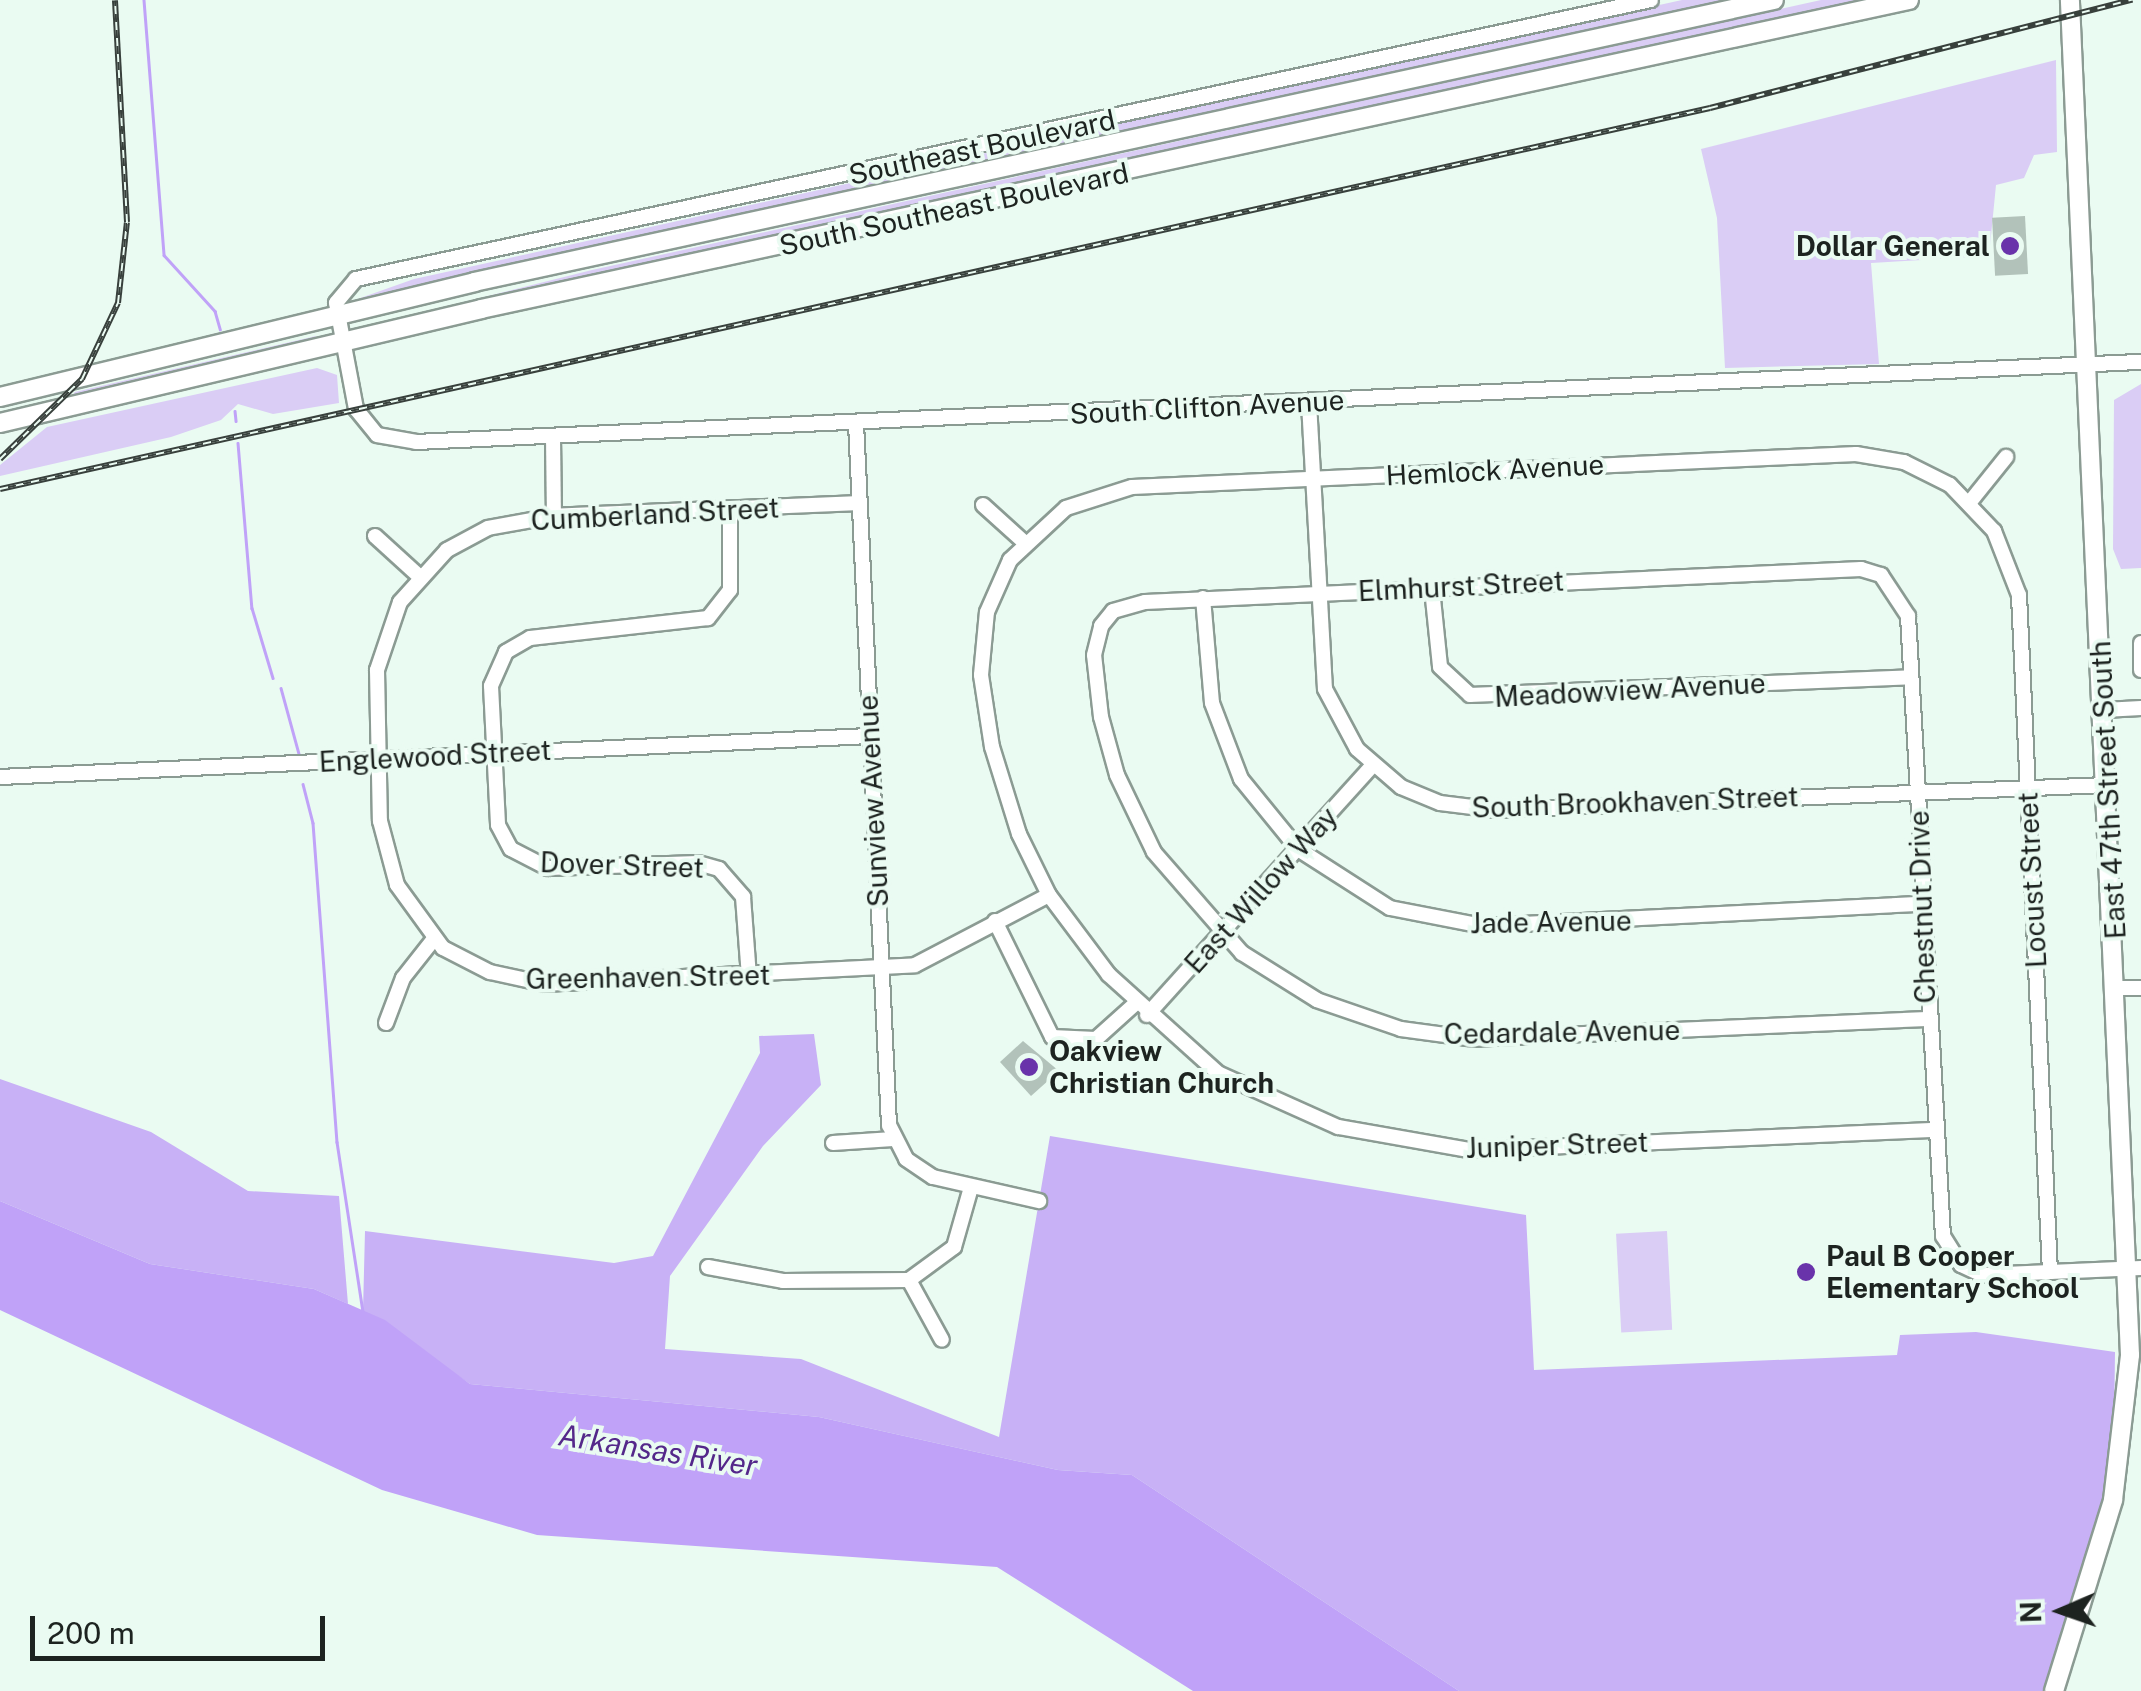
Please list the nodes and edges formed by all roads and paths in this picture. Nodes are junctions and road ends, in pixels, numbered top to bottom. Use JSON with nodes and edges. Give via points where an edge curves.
{"nodes":[{"id":1,"x":1651,"y":0,"type":"edge"},
{"id":2,"x":1774,"y":0,"type":"edge"},
{"id":3,"x":1908,"y":0,"type":"edge"},
{"id":4,"x":2070,"y":0,"type":"edge"},
{"id":5,"x":337,"y":316,"type":"junction"},
{"id":6,"x":342,"y":342,"type":"junction"},
{"id":7,"x":2141,"y":362,"type":"edge"},
{"id":8,"x":2088,"y":364,"type":"junction"},
{"id":9,"x":0,"y":397,"type":"edge"},
{"id":10,"x":1309,"y":403,"type":"junction"},
{"id":11,"x":0,"y":423,"type":"edge"},
{"id":12,"x":856,"y":423,"type":"junction"},
{"id":13,"x":553,"y":438,"type":"junction"},
{"id":14,"x":2006,"y":457,"type":"dead end"},
{"id":15,"x":1314,"y":478,"type":"junction"},
{"id":16,"x":1970,"y":502,"type":"junction"},
{"id":17,"x":860,"y":503,"type":"junction"},
{"id":18,"x":983,"y":505,"type":"dead end"},
{"id":19,"x":730,"y":510,"type":"junction"},
{"id":20,"x":554,"y":516,"type":"junction"},
{"id":21,"x":375,"y":536,"type":"dead end"},
{"id":22,"x":1024,"y":542,"type":"junction"},
{"id":23,"x":1875,"y":572,"type":"joint"},
{"id":24,"x":419,"y":576,"type":"junction"},
{"id":25,"x":1432,"y":588,"type":"junction"},
{"id":26,"x":1318,"y":592,"type":"junction"},
{"id":27,"x":1203,"y":598,"type":"junction"},
{"id":28,"x":2141,"y":642,"type":"edge"},
{"id":29,"x":2141,"y":670,"type":"edge"},
{"id":30,"x":1094,"y":671,"type":"joint"},
{"id":31,"x":1912,"y":677,"type":"junction"},
{"id":32,"x":2141,"y":708,"type":"edge"},
{"id":33,"x":2104,"y":710,"type":"junction"},
{"id":34,"x":870,"y":736,"type":"junction"},
{"id":35,"x":494,"y":753,"type":"junction"},
{"id":36,"x":377,"y":758,"type":"junction"},
{"id":37,"x":1374,"y":765,"type":"junction"},
{"id":38,"x":0,"y":777,"type":"edge"},
{"id":39,"x":2108,"y":785,"type":"junction"},
{"id":40,"x":2028,"y":787,"type":"junction"},
{"id":41,"x":1917,"y":791,"type":"junction"},
{"id":42,"x":1298,"y":849,"type":"junction"},
{"id":43,"x":1049,"y":895,"type":"junction"},
{"id":44,"x":1922,"y":904,"type":"junction"},
{"id":45,"x":995,"y":921,"type":"junction"},
{"id":46,"x":1221,"y":934,"type":"junction"},
{"id":47,"x":433,"y":940,"type":"junction"},
{"id":48,"x":881,"y":968,"type":"junction"},
{"id":49,"x":749,"y":976,"type":"junction"},
{"id":50,"x":2117,"y":988,"type":"junction"},
{"id":51,"x":2141,"y":988,"type":"edge"},
{"id":52,"x":1136,"y":1003,"type":"junction"},
{"id":53,"x":1148,"y":1015,"type":"junction"},
{"id":54,"x":1927,"y":1019,"type":"junction"},
{"id":55,"x":386,"y":1022,"type":"dead end"},
{"id":56,"x":1931,"y":1130,"type":"junction"},
{"id":57,"x":893,"y":1139,"type":"junction"},
{"id":58,"x":834,"y":1144,"type":"dead end"},
{"id":59,"x":970,"y":1190,"type":"junction"},
{"id":60,"x":1039,"y":1201,"type":"dead end"},
{"id":61,"x":708,"y":1267,"type":"dead end"},
{"id":62,"x":2135,"y":1268,"type":"edge"},
{"id":63,"x":2050,"y":1272,"type":"junction"},
{"id":64,"x":909,"y":1280,"type":"junction"},
{"id":65,"x":942,"y":1340,"type":"dead end"},
{"id":66,"x":2054,"y":1691,"type":"edge"}],
"edges":[{"from":1,"to":5,"type":"street","name":"Southeast Boulevard","via":[[356,279],[337,296]]},
{"from":2,"to":5,"type":"main road","name":"South Southeast Boulevard"},
{"from":3,"to":6,"type":"main road","name":"South Southeast Boulevard"},
{"from":4,"to":8,"type":"main road","name":"East 47th Street South"},
{"from":5,"to":6,"type":"street"},
{"from":5,"to":9,"type":"main road","name":"South Southeast Boulevard"},
{"from":6,"to":11,"type":"main road","name":"South Southeast Boulevard"},
{"from":6,"to":13,"type":"street","name":"South Clifton Avenue","via":[[356,409],[377,435],[416,442]]},
{"from":7,"to":8,"type":"street","name":"South Clifton Avenue"},
{"from":8,"to":10,"type":"street","name":"South Clifton Avenue"},
{"from":8,"to":33,"type":"main road","name":"East 47th Street South"},
{"from":10,"to":12,"type":"street","name":"South Clifton Avenue"},
{"from":10,"to":15,"type":"street","name":"South Brookhaven Street"},
{"from":12,"to":13,"type":"street","name":"South Clifton Avenue"},
{"from":12,"to":17,"type":"street","name":"Sunview Avenue"},
{"from":13,"to":20,"type":"street"},
{"from":14,"to":16,"type":"street"},
{"from":15,"to":16,"type":"street","name":"Hemlock Avenue","via":[[1856,454],[1916,466]]},
{"from":15,"to":22,"type":"street","name":"Hemlock Avenue","via":[[1132,487],[1066,508]]},
{"from":15,"to":26,"type":"street","name":"South Brookhaven Street"},
{"from":16,"to":40,"type":"street","name":"Locust Street","via":[[2000,541],[2017,585]]},
{"from":17,"to":19,"type":"street","name":"Cumberland Street"},
{"from":17,"to":34,"type":"street","name":"Sunview Avenue"},
{"from":18,"to":22,"type":"street"},
{"from":19,"to":20,"type":"street","name":"Cumberland Street"},
{"from":19,"to":35,"type":"street","name":"Dover Street","via":[[730,590],[708,618],[544,635],[506,652],[491,686]]},
{"from":20,"to":24,"type":"street","name":"Cumberland Street","via":[[480,531]]},
{"from":21,"to":24,"type":"street"},
{"from":22,"to":43,"type":"street","name":"Juniper Street","via":[[993,594],[981,674],[1004,791]]},
{"from":23,"to":25,"type":"street","name":"Elmhurst Street"},
{"from":23,"to":31,"type":"street","name":"Chestnut Drive","via":[[1904,603]]},
{"from":24,"to":36,"type":"street","name":"Cumberland Street","via":[[380,653]]},
{"from":25,"to":26,"type":"street","name":"Elmhurst Street"},
{"from":25,"to":31,"type":"street","name":"Meadowview Avenue","via":[[1440,667],[1470,695]]},
{"from":26,"to":27,"type":"street","name":"Elmhurst Street"},
{"from":26,"to":37,"type":"street","name":"South Brookhaven Street","via":[[1332,712]]},
{"from":27,"to":30,"type":"street","name":"Elmhurst Street","via":[[1113,611],[1096,640]]},
{"from":27,"to":42,"type":"street","name":"Jade Avenue","via":[[1207,679],[1224,742],[1256,802]]},
{"from":28,"to":29,"type":"street"},
{"from":30,"to":46,"type":"street","name":"Cedardale Avenue","via":[[1107,743],[1134,814],[1169,874]]},
{"from":31,"to":41,"type":"street","name":"Chestnut Drive"},
{"from":32,"to":33,"type":"street"},
{"from":33,"to":39,"type":"main road","name":"East 47th Street South"},
{"from":34,"to":35,"type":"street","name":"Englewood Street"},
{"from":34,"to":48,"type":"street","name":"Sunview Avenue"},
{"from":35,"to":36,"type":"street","name":"Englewood Street"},
{"from":35,"to":49,"type":"street","name":"Dover Street","via":[[500,833],[532,864],[698,863],[728,875],[746,907]]},
{"from":36,"to":38,"type":"street","name":"Englewood Street"},
{"from":36,"to":47,"type":"street","name":"Greenhaven Street","via":[[388,862]]},
{"from":37,"to":41,"type":"street","name":"South Brookhaven Street","via":[[1424,798],[1482,810]]},
{"from":37,"to":42,"type":"street","name":"East Willow Way"},
{"from":39,"to":40,"type":"street","name":"South Brookhaven Street"},
{"from":39,"to":50,"type":"main road","name":"East 47th Street South"},
{"from":40,"to":41,"type":"street","name":"South Brookhaven Street"},
{"from":40,"to":63,"type":"street","name":"Locust Street"},
{"from":41,"to":44,"type":"street","name":"Chestnut Drive"},
{"from":42,"to":44,"type":"street","name":"Jade Avenue","via":[[1369,898],[1462,925]]},
{"from":42,"to":46,"type":"street","name":"East Willow Way"},
{"from":43,"to":45,"type":"street","name":"Greenhaven Street"},
{"from":43,"to":52,"type":"street","name":"Juniper Street"},
{"from":44,"to":54,"type":"street","name":"Chestnut Drive"},
{"from":45,"to":48,"type":"street","name":"Greenhaven Street","via":[[938,958]]},
{"from":45,"to":52,"type":"street","via":[[1052,1037],[1096,1039]]},
{"from":46,"to":53,"type":"street","name":"East Willow Way"},
{"from":46,"to":54,"type":"street","name":"Cedardale Avenue","via":[[1317,1000],[1445,1036]]},
{"from":47,"to":49,"type":"street","name":"Greenhaven Street","via":[[473,966],[525,982]]},
{"from":47,"to":55,"type":"street","via":[[403,978]]},
{"from":48,"to":49,"type":"street","name":"Greenhaven Street"},
{"from":48,"to":57,"type":"street","name":"Sunview Avenue"},
{"from":50,"to":51,"type":"street"},
{"from":50,"to":62,"type":"main road","name":"East 47th Street South"},
{"from":52,"to":53,"type":"street","name":"Juniper Street"},
{"from":53,"to":56,"type":"street","name":"Juniper Street","via":[[1205,1064],[1277,1104],[1338,1127],[1437,1146]]},
{"from":54,"to":56,"type":"street","name":"Chestnut Drive"},
{"from":56,"to":63,"type":"street","name":"Chestnut Drive","via":[[1938,1221],[1952,1252],[1982,1274]]},
{"from":57,"to":58,"type":"street"},
{"from":57,"to":59,"type":"street","via":[[920,1169]]},
{"from":59,"to":60,"type":"street"},
{"from":59,"to":64,"type":"street","via":[[954,1247]]},
{"from":61,"to":64,"type":"street","via":[[784,1281]]},
{"from":62,"to":63,"type":"street"},
{"from":62,"to":66,"type":"main road","name":"East 47th Street South","via":[[2119,1468]]},
{"from":64,"to":65,"type":"street"}]}
